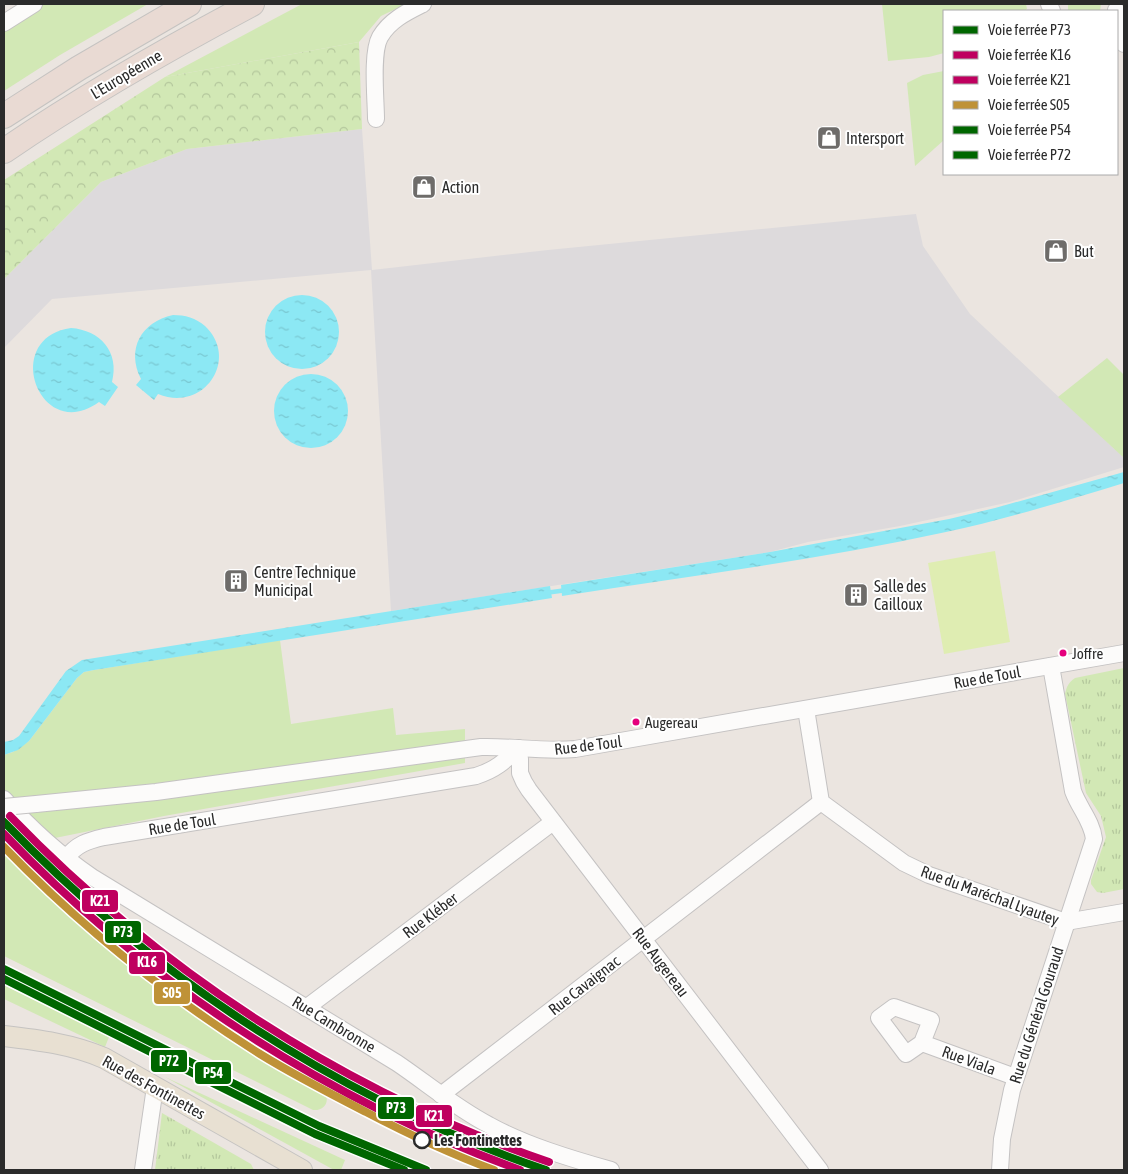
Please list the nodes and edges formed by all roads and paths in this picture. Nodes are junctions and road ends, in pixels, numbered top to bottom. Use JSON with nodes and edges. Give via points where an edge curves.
{"nodes":[{"id":1,"x":34,"y":4,"type":"edge"},
{"id":2,"x":189,"y":4,"type":"edge"},
{"id":3,"x":252,"y":4,"type":"edge"},
{"id":4,"x":424,"y":4,"type":"edge"},
{"id":5,"x":1118,"y":13,"type":"edge"},
{"id":6,"x":4,"y":24,"type":"edge"},
{"id":7,"x":1124,"y":29,"type":"edge"},
{"id":8,"x":4,"y":116,"type":"edge"},
{"id":9,"x":376,"y":119,"type":"dead end"},
{"id":10,"x":4,"y":151,"type":"edge"},
{"id":11,"x":1124,"y":653,"type":"edge"},
{"id":12,"x":1051,"y":666,"type":"junction"},
{"id":13,"x":806,"y":709,"type":"junction"},
{"id":14,"x":518,"y":748,"type":"junction"},
{"id":15,"x":4,"y":800,"type":"edge"},
{"id":16,"x":821,"y":802,"type":"junction"},
{"id":17,"x":4,"y":807,"type":"edge"},
{"id":18,"x":553,"y":822,"type":"junction"},
{"id":19,"x":66,"y":858,"type":"junction"},
{"id":20,"x":1124,"y":912,"type":"edge"},
{"id":21,"x":1066,"y":922,"type":"junction"},
{"id":22,"x":644,"y":939,"type":"junction"},
{"id":23,"x":306,"y":1008,"type":"junction"},
{"id":24,"x":4,"y":1036,"type":"edge"},
{"id":25,"x":922,"y":1043,"type":"dead end"},
{"id":26,"x":1016,"y":1077,"type":"junction"},
{"id":27,"x":155,"y":1087,"type":"junction"},
{"id":28,"x":441,"y":1095,"type":"junction"},
{"id":29,"x":284,"y":1167,"type":"edge"},
{"id":30,"x":142,"y":1170,"type":"edge"},
{"id":31,"x":302,"y":1170,"type":"edge"},
{"id":32,"x":611,"y":1170,"type":"edge"},
{"id":33,"x":820,"y":1170,"type":"edge"},
{"id":34,"x":1000,"y":1170,"type":"edge"}],
"edges":[{"from":1,"to":6,"type":"street"},
{"from":2,"to":8,"type":"highway","name":"L'Européenne"},
{"from":3,"to":10,"type":"highway","name":"L'Européenne","via":[[153,58]]},
{"from":4,"to":9,"type":"street","via":[[399,17],[379,38],[375,62]]},
{"from":5,"to":7,"type":"street"},
{"from":11,"to":12,"type":"street","name":"Rue de Toul"},
{"from":12,"to":13,"type":"street","name":"Rue de Toul"},
{"from":12,"to":21,"type":"street","name":"Rue du Général Gouraud","via":[[1073,791],[1094,839]]},
{"from":13,"to":14,"type":"street","name":"Rue de Toul","via":[[574,750]]},
{"from":13,"to":16,"type":"street"},
{"from":14,"to":17,"type":"street","bridge":true,"via":[[481,747],[156,792]]},
{"from":14,"to":18,"type":"street","name":"Rue Augereau","via":[[524,782]]},
{"from":14,"to":19,"type":"street","name":"Rue de Toul","via":[[497,768],[476,776],[104,837],[82,844]]},
{"from":15,"to":19,"type":"street","name":"Rue Cambronne"},
{"from":16,"to":21,"type":"street","name":"Rue du Maréchal Lyautey","via":[[917,870]]},
{"from":16,"to":22,"type":"street","name":"Rue Cavaignac"},
{"from":18,"to":22,"type":"street","name":"Rue Augereau"},
{"from":18,"to":23,"type":"street","name":"Rue Kléber"},
{"from":19,"to":23,"type":"street","name":"Rue Cambronne","via":[[92,878]]},
{"from":20,"to":21,"type":"street","name":"Rue du Maréchal Lyautey"},
{"from":21,"to":26,"type":"street","name":"Rue du Général Gouraud"},
{"from":22,"to":28,"type":"street","name":"Rue Cavaignac"},
{"from":22,"to":33,"type":"street","name":"Rue Augereau"},
{"from":23,"to":28,"type":"street","name":"Rue Cambronne","via":[[397,1063]]},
{"from":24,"to":27,"type":"main road","name":"Rue des Fontinettes","via":[[76,1048],[104,1058]]},
{"from":25,"to":26,"type":"street","name":"Rue Viala"},
{"from":26,"to":34,"type":"street","name":"Rue du Général Gouraud","via":[[1002,1139]]},
{"from":27,"to":29,"type":"main road","name":"Rue des Fontinettes"},
{"from":27,"to":30,"type":"street"},
{"from":28,"to":32,"type":"street","name":"Rue Cambronne","via":[[508,1134]]},
{"from":29,"to":31,"type":"main road","name":"Rue des Fontinettes"}]}
